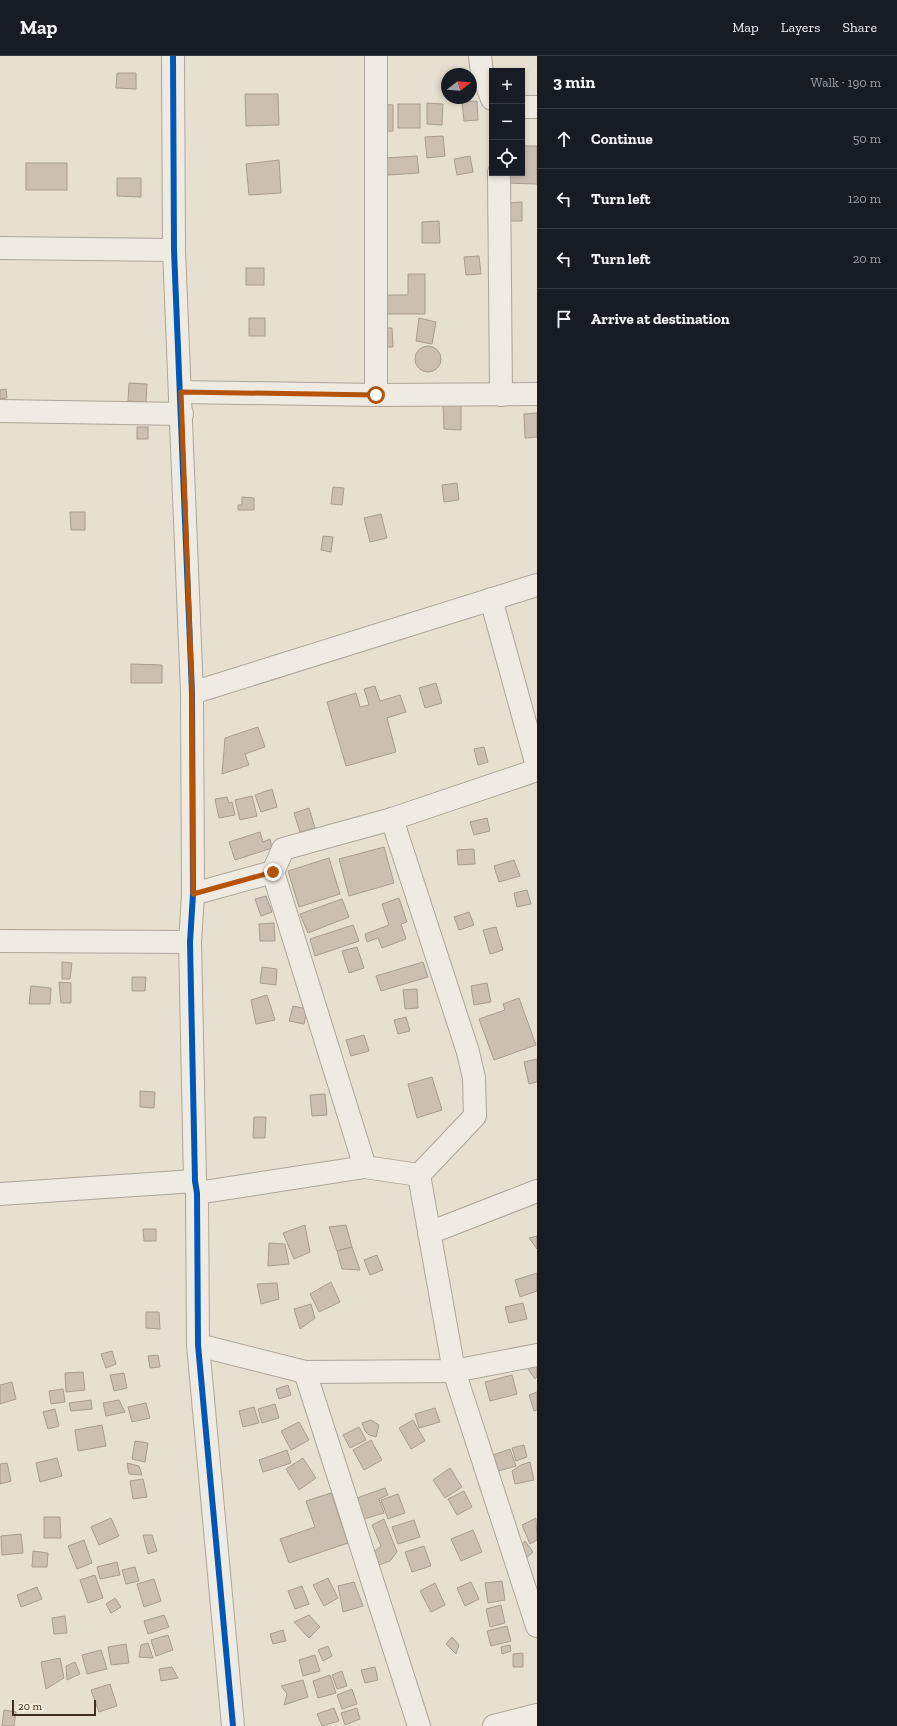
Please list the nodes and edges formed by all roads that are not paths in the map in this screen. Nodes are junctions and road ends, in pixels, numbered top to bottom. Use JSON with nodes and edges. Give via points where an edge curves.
{"nodes":[{"id":1,"x":173,"y":56,"type":"edge"},
{"id":2,"x":376,"y":56,"type":"edge"},
{"id":3,"x":480,"y":56,"type":"edge"},
{"id":4,"x":489,"y":91,"type":"edge"},
{"id":5,"x":525,"y":107,"type":"edge"},
{"id":6,"x":537,"y":107,"type":"edge"},
{"id":7,"x":498,"y":176,"type":"edge"},
{"id":8,"x":0,"y":248,"type":"edge"},
{"id":9,"x":174,"y":250,"type":"junction"},
{"id":10,"x":181,"y":392,"type":"junction"},
{"id":11,"x":537,"y":394,"type":"edge"},
{"id":12,"x":376,"y":395,"type":"junction"},
{"id":13,"x":501,"y":395,"type":"junction"},
{"id":14,"x":0,"y":412,"type":"edge"},
{"id":15,"x":182,"y":414,"type":"junction"},
{"id":16,"x":537,"y":585,"type":"edge"},
{"id":17,"x":491,"y":599,"type":"junction"},
{"id":18,"x":192,"y":693,"type":"junction"},
{"id":19,"x":535,"y":752,"type":"edge"},
{"id":20,"x":537,"y":770,"type":"edge"},
{"id":21,"x":392,"y":819,"type":"junction"},
{"id":22,"x":273,"y":872,"type":"junction"},
{"id":23,"x":193,"y":894,"type":"junction"},
{"id":24,"x":0,"y":941,"type":"edge"},
{"id":25,"x":190,"y":942,"type":"junction"},
{"id":26,"x":365,"y":1167,"type":"junction"},
{"id":27,"x":419,"y":1175,"type":"junction"},
{"id":28,"x":196,"y":1187,"type":"junction"},
{"id":29,"x":537,"y":1191,"type":"edge"},
{"id":30,"x":0,"y":1194,"type":"edge"},
{"id":31,"x":429,"y":1233,"type":"junction"},
{"id":32,"x":198,"y":1344,"type":"junction"},
{"id":33,"x":537,"y":1355,"type":"edge"},
{"id":34,"x":454,"y":1371,"type":"junction"},
{"id":35,"x":305,"y":1372,"type":"junction"},
{"id":36,"x":537,"y":1626,"type":"edge"},
{"id":37,"x":537,"y":1715,"type":"edge"},
{"id":38,"x":233,"y":1726,"type":"edge"},
{"id":39,"x":419,"y":1726,"type":"edge"},
{"id":40,"x":494,"y":1726,"type":"edge"}],
"edges":[{"from":1,"to":9,"type":"street"},
{"from":2,"to":12,"type":"street"},
{"from":3,"to":4,"type":"street","via":[[482,73]]},
{"from":5,"to":6,"type":"street"},
{"from":7,"to":13,"type":"street"},
{"from":8,"to":9,"type":"street"},
{"from":9,"to":10,"type":"street"},
{"from":10,"to":12,"type":"street"},
{"from":10,"to":15,"type":"street"},
{"from":11,"to":13,"type":"street"},
{"from":12,"to":13,"type":"street"},
{"from":14,"to":15,"type":"street"},
{"from":15,"to":18,"type":"street"},
{"from":16,"to":17,"type":"street"},
{"from":17,"to":18,"type":"street"},
{"from":17,"to":19,"type":"street"},
{"from":18,"to":23,"type":"street"},
{"from":20,"to":21,"type":"street"},
{"from":21,"to":22,"type":"street","via":[[283,849]]},
{"from":21,"to":27,"type":"street","via":[[468,1052],[474,1078],[475,1116]]},
{"from":22,"to":23,"type":"street"},
{"from":22,"to":26,"type":"street"},
{"from":23,"to":25,"type":"street"},
{"from":24,"to":25,"type":"street"},
{"from":25,"to":28,"type":"street"},
{"from":26,"to":27,"type":"street"},
{"from":26,"to":28,"type":"street"},
{"from":27,"to":31,"type":"street"},
{"from":28,"to":30,"type":"street"},
{"from":28,"to":32,"type":"street"},
{"from":29,"to":31,"type":"street"},
{"from":31,"to":34,"type":"street"},
{"from":32,"to":35,"type":"street"},
{"from":32,"to":38,"type":"street"},
{"from":33,"to":34,"type":"street"},
{"from":34,"to":35,"type":"street"},
{"from":34,"to":36,"type":"street"},
{"from":35,"to":39,"type":"street"},
{"from":37,"to":40,"type":"street"}]}
